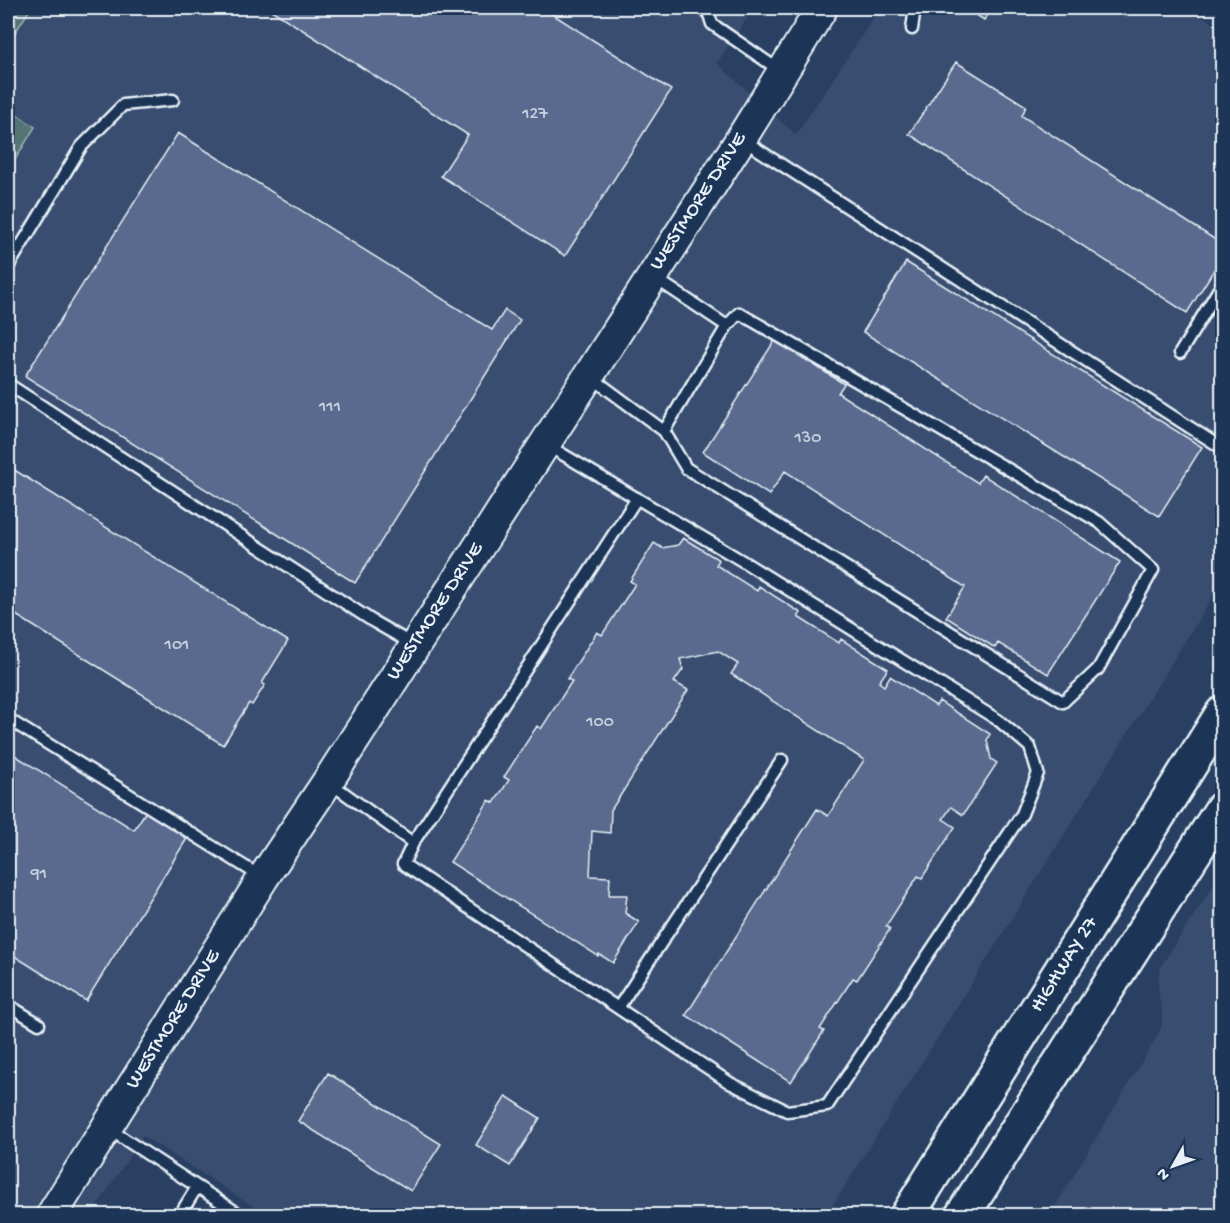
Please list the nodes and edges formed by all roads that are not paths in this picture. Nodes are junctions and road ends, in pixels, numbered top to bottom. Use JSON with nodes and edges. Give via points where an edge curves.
{"nodes":[{"id":1,"x":707,"y":8,"type":"edge"},
{"id":2,"x":822,"y":8,"type":"edge"},
{"id":3,"x":915,"y":8,"type":"edge"},
{"id":4,"x":912,"y":29,"type":"dead end"},
{"id":5,"x":782,"y":73,"type":"junction"},
{"id":6,"x":173,"y":100,"type":"dead end"},
{"id":7,"x":741,"y":139,"type":"junction"},
{"id":8,"x":8,"y":267,"type":"edge"},
{"id":9,"x":652,"y":275,"type":"junction"},
{"id":10,"x":1222,"y":284,"type":"edge"},
{"id":11,"x":727,"y":326,"type":"junction"},
{"id":12,"x":1180,"y":353,"type":"dead end"},
{"id":13,"x":588,"y":375,"type":"junction"},
{"id":14,"x":8,"y":384,"type":"edge"},
{"id":15,"x":664,"y":431,"type":"junction"},
{"id":16,"x":544,"y":443,"type":"junction"},
{"id":17,"x":1222,"y":448,"type":"edge"},
{"id":18,"x":636,"y":498,"type":"junction"},
{"id":19,"x":415,"y":645,"type":"junction"},
{"id":20,"x":1222,"y":714,"type":"edge"},
{"id":21,"x":8,"y":719,"type":"edge"},
{"id":22,"x":782,"y":760,"type":"dead end"},
{"id":23,"x":328,"y":781,"type":"junction"},
{"id":24,"x":1222,"y":809,"type":"edge"},
{"id":25,"x":413,"y":843,"type":"junction"},
{"id":26,"x":263,"y":878,"type":"junction"},
{"id":27,"x":8,"y":1005,"type":"edge"},
{"id":28,"x":618,"y":1008,"type":"junction"},
{"id":29,"x":39,"y":1024,"type":"dead end"},
{"id":30,"x":106,"y":1127,"type":"junction"},
{"id":31,"x":197,"y":1187,"type":"junction"},
{"id":32,"x":51,"y":1215,"type":"edge"},
{"id":33,"x":179,"y":1215,"type":"edge"},
{"id":34,"x":242,"y":1215,"type":"edge"},
{"id":35,"x":907,"y":1215,"type":"edge"},
{"id":36,"x":962,"y":1215,"type":"edge"}],
"edges":[{"from":1,"to":5,"type":"lane","via":[[712,24]]},
{"from":2,"to":5,"type":"street","name":"WESTMORE DRIVE"},
{"from":3,"to":4,"type":"lane"},
{"from":5,"to":7,"type":"street","name":"WESTMORE DRIVE"},
{"from":6,"to":8,"type":"lane","via":[[123,105],[81,147]]},
{"from":7,"to":9,"type":"street","name":"WESTMORE DRIVE"},
{"from":7,"to":17,"type":"lane"},
{"from":9,"to":11,"type":"lane"},
{"from":9,"to":13,"type":"street","name":"WESTMORE DRIVE"},
{"from":10,"to":12,"type":"lane"},
{"from":11,"to":15,"type":"lane"},
{"from":11,"to":15,"type":"lane","via":[[738,313],[1099,522],[1153,570],[1098,669],[1063,702],[686,468]]},
{"from":13,"to":15,"type":"lane"},
{"from":13,"to":16,"type":"street","name":"WESTMORE DRIVE"},
{"from":14,"to":19,"type":"lane"},
{"from":16,"to":18,"type":"lane"},
{"from":16,"to":19,"type":"street","name":"WESTMORE DRIVE"},
{"from":18,"to":25,"type":"lane"},
{"from":18,"to":28,"type":"lane","via":[[998,720],[1030,747],[1038,773],[1022,814],[827,1106],[787,1111],[730,1083]]},
{"from":19,"to":23,"type":"street","name":"WESTMORE DRIVE"},
{"from":20,"to":35,"type":"main road","name":"HIGHWAY 27"},
{"from":21,"to":26,"type":"lane"},
{"from":22,"to":28,"type":"lane"},
{"from":23,"to":25,"type":"lane"},
{"from":23,"to":26,"type":"street","name":"WESTMORE DRIVE"},
{"from":24,"to":36,"type":"main road"},
{"from":25,"to":28,"type":"lane","via":[[403,864]]},
{"from":26,"to":30,"type":"street","name":"WESTMORE DRIVE"},
{"from":27,"to":29,"type":"lane"},
{"from":30,"to":31,"type":"lane"},
{"from":30,"to":32,"type":"street","name":"WESTMORE DRIVE"},
{"from":31,"to":33,"type":"lane"},
{"from":31,"to":34,"type":"lane"}]}
